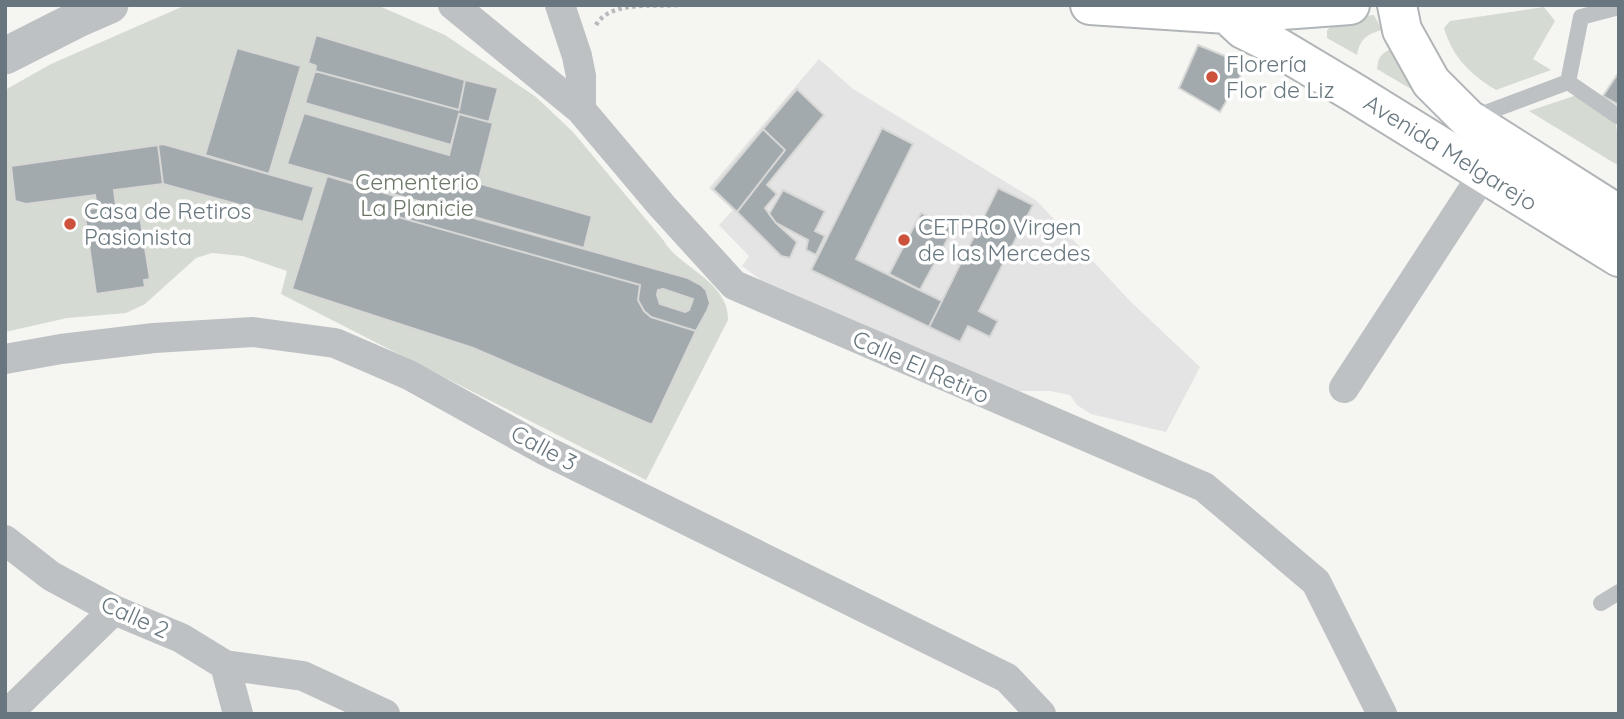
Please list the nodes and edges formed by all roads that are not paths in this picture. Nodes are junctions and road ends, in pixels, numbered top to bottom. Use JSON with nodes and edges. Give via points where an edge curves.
{"nodes":[{"id":1,"x":110,"y":5,"type":"edge"},
{"id":2,"x":453,"y":5,"type":"edge"},
{"id":3,"x":560,"y":5,"type":"edge"},
{"id":4,"x":1350,"y":5,"type":"edge"},
{"id":5,"x":1397,"y":5,"type":"edge"},
{"id":6,"x":1107,"y":7,"type":"edge"},
{"id":7,"x":1619,"y":7,"type":"edge"},
{"id":8,"x":1576,"y":11,"type":"edge"},
{"id":9,"x":1227,"y":14,"type":"junction"},
{"id":10,"x":5,"y":56,"type":"edge"},
{"id":11,"x":1568,"y":82,"type":"junction"},
{"id":12,"x":581,"y":110,"type":"junction"},
{"id":13,"x":1619,"y":117,"type":"edge"},
{"id":14,"x":1468,"y":119,"type":"junction"},
{"id":15,"x":1484,"y":173,"type":"junction"},
{"id":16,"x":1619,"y":215,"type":"edge"},
{"id":17,"x":1619,"y":257,"type":"edge"},
{"id":18,"x":5,"y":359,"type":"edge"},
{"id":19,"x":1344,"y":388,"type":"dead end"},
{"id":20,"x":7,"y":544,"type":"edge"},
{"id":21,"x":1619,"y":592,"type":"edge"},
{"id":22,"x":1601,"y":603,"type":"dead end"},
{"id":23,"x":114,"y":610,"type":"junction"},
{"id":24,"x":225,"y":665,"type":"junction"},
{"id":25,"x":7,"y":714,"type":"edge"},
{"id":26,"x":238,"y":714,"type":"edge"},
{"id":27,"x":385,"y":714,"type":"edge"},
{"id":28,"x":1041,"y":714,"type":"edge"},
{"id":29,"x":1382,"y":714,"type":"edge"}],
"edges":[{"from":1,"to":10,"type":"street"},
{"from":2,"to":12,"type":"street","name":"Calle El Retiro"},
{"from":3,"to":12,"type":"street","via":[[581,76]]},
{"from":4,"to":9,"type":"main road"},
{"from":5,"to":14,"type":"main road","name":"Avenida Melgarejo","via":[[1402,30],[1432,82]]},
{"from":6,"to":9,"type":"main road"},
{"from":7,"to":8,"type":"lane"},
{"from":8,"to":11,"type":"lane"},
{"from":9,"to":15,"type":"main road","name":"Avenida Melgarejo","via":[[1242,29]]},
{"from":11,"to":13,"type":"lane"},
{"from":11,"to":14,"type":"lane"},
{"from":12,"to":29,"type":"street","name":"Calle El Retiro","via":[[734,285],[1204,487],[1316,582]]},
{"from":14,"to":16,"type":"main road","name":"Avenida Melgarejo"},
{"from":15,"to":17,"type":"main road","name":"Avenida Melgarejo"},
{"from":15,"to":19,"type":"street"},
{"from":18,"to":28,"type":"street","name":"Calle 3","via":[[154,338],[253,332],[334,343],[408,374],[544,450],[1007,678]]},
{"from":20,"to":23,"type":"street","name":"Calle 2","via":[[51,576]]},
{"from":21,"to":22,"type":"lane"},
{"from":23,"to":24,"type":"street","name":"Calle 2","via":[[181,638]]},
{"from":23,"to":25,"type":"street"},
{"from":24,"to":26,"type":"street"},
{"from":24,"to":27,"type":"street","via":[[303,676]]}]}
